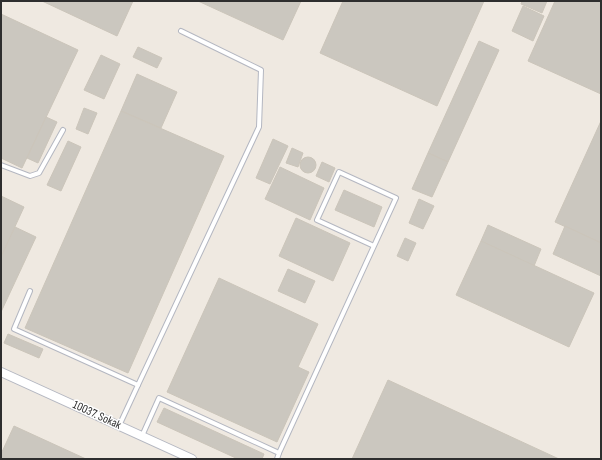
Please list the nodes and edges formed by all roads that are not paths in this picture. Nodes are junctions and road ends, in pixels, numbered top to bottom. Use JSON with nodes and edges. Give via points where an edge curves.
{"nodes":[{"id":1,"x":181,"y":31,"type":"dead end"},
{"id":2,"x":63,"y":130,"type":"dead end"},
{"id":3,"x":1,"y":165,"type":"edge"},
{"id":4,"x":374,"y":246,"type":"junction"},
{"id":5,"x":30,"y":291,"type":"dead end"},
{"id":6,"x":1,"y":372,"type":"edge"},
{"id":7,"x":138,"y":385,"type":"junction"},
{"id":8,"x":119,"y":426,"type":"junction"},
{"id":9,"x":142,"y":436,"type":"junction"},
{"id":10,"x":279,"y":453,"type":"junction"},
{"id":11,"x":192,"y":459,"type":"edge"},
{"id":12,"x":277,"y":459,"type":"edge"}],
"edges":[{"from":1,"to":7,"type":"lane","via":[[261,70],[259,127]]},
{"from":2,"to":3,"type":"lane","via":[[39,173],[30,176]]},
{"from":4,"to":4,"type":"lane","via":[[317,220],[339,172],[396,198]]},
{"from":4,"to":10,"type":"lane"},
{"from":5,"to":7,"type":"lane","via":[[14,329]]},
{"from":6,"to":8,"type":"street","name":"10037. Sokak"},
{"from":7,"to":8,"type":"lane"},
{"from":8,"to":9,"type":"street","name":"10037. Sokak"},
{"from":9,"to":10,"type":"lane","via":[[159,398]]},
{"from":9,"to":11,"type":"street","name":"10037. Sokak"},
{"from":10,"to":12,"type":"lane"}]}
